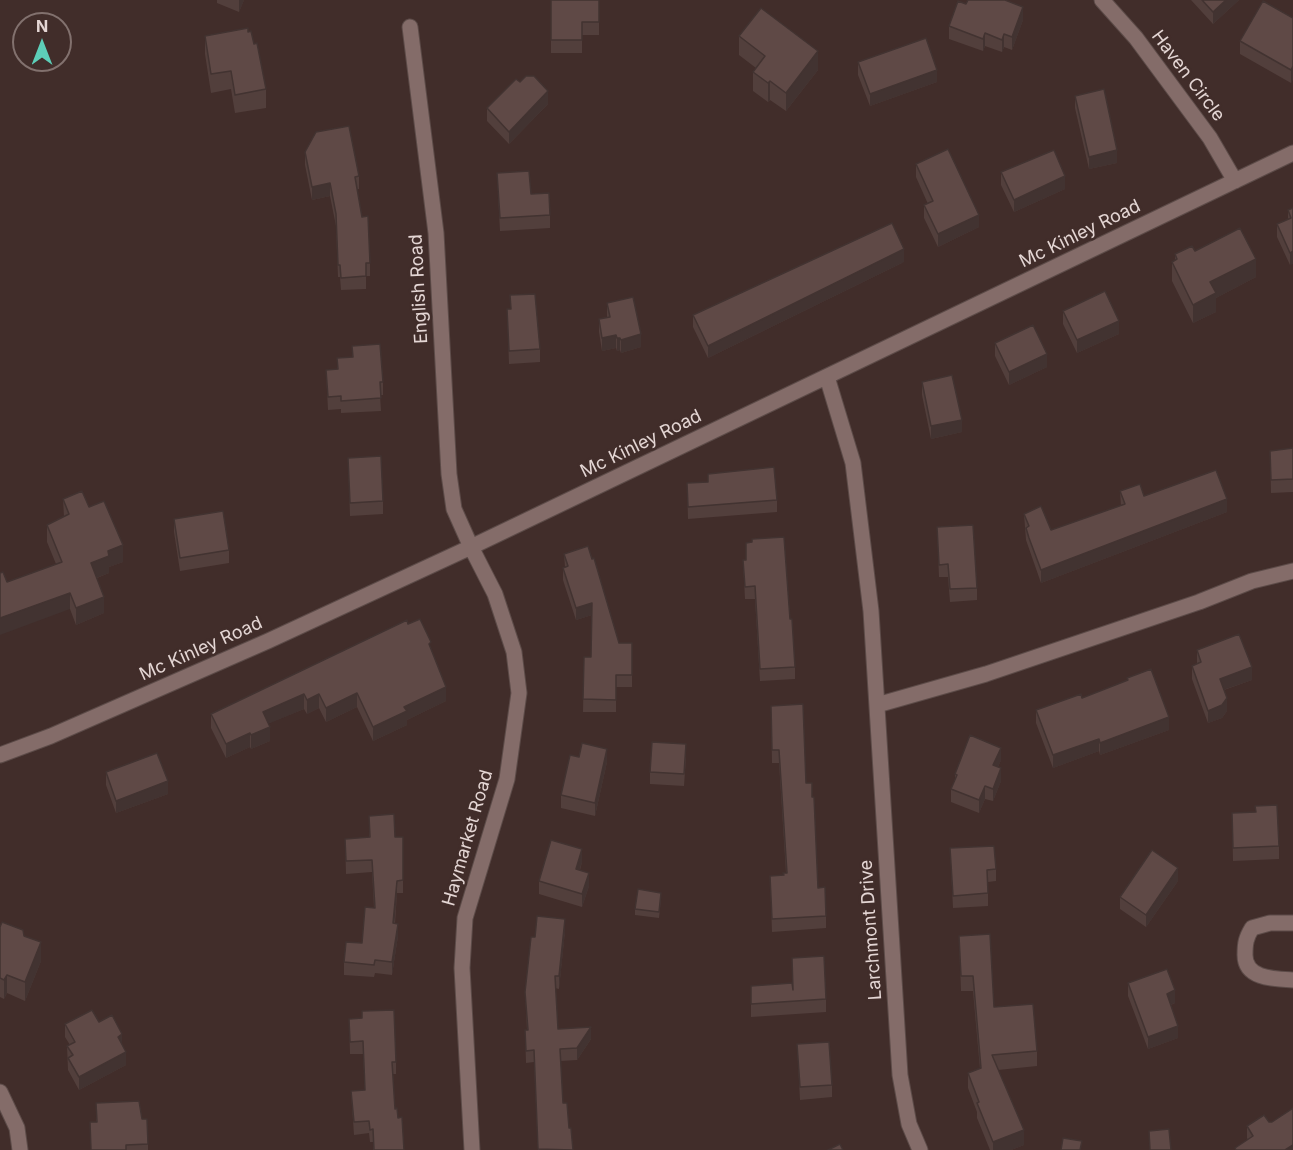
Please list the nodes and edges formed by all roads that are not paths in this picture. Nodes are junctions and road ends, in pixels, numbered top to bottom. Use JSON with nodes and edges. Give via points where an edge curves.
{"nodes":[{"id":1,"x":1102,"y":0,"type":"edge"},
{"id":2,"x":410,"y":27,"type":"dead end"},
{"id":3,"x":1293,"y":153,"type":"edge"},
{"id":4,"x":1235,"y":181,"type":"junction"},
{"id":5,"x":826,"y":377,"type":"junction"},
{"id":6,"x":471,"y":547,"type":"junction"},
{"id":7,"x":1293,"y":571,"type":"edge"},
{"id":8,"x":877,"y":705,"type":"junction"},
{"id":9,"x":0,"y":755,"type":"edge"},
{"id":10,"x":1293,"y":923,"type":"edge"},
{"id":11,"x":1293,"y":980,"type":"edge"},
{"id":12,"x":0,"y":1092,"type":"edge"},
{"id":13,"x":20,"y":1150,"type":"edge"},
{"id":14,"x":471,"y":1150,"type":"edge"},
{"id":15,"x":920,"y":1150,"type":"edge"}],
"edges":[{"from":1,"to":4,"type":"street","name":"Haven Circle","via":[[1136,38],[1210,138]]},
{"from":2,"to":6,"type":"street","name":"English Road","via":[[436,233],[449,474],[454,509]]},
{"from":3,"to":4,"type":"street","name":"Mc Kinley Road"},
{"from":4,"to":5,"type":"street","name":"Mc Kinley Road"},
{"from":5,"to":6,"type":"street","name":"Mc Kinley Road"},
{"from":5,"to":8,"type":"street","name":"Larchmont Drive","via":[[852,463],[871,611]]},
{"from":6,"to":9,"type":"street","name":"Mc Kinley Road","via":[[268,641]]},
{"from":6,"to":14,"type":"street","name":"Haymarket Road","via":[[495,594],[511,642],[519,693],[507,779],[465,918],[462,968]]},
{"from":7,"to":8,"type":"street","via":[[1252,581],[986,674]]},
{"from":8,"to":15,"type":"street","name":"Larchmont Drive","via":[[900,1075],[909,1124]]},
{"from":10,"to":11,"type":"street","via":[[1252,928],[1245,939],[1245,963],[1253,973]]},
{"from":12,"to":13,"type":"street","via":[[17,1128]]}]}
